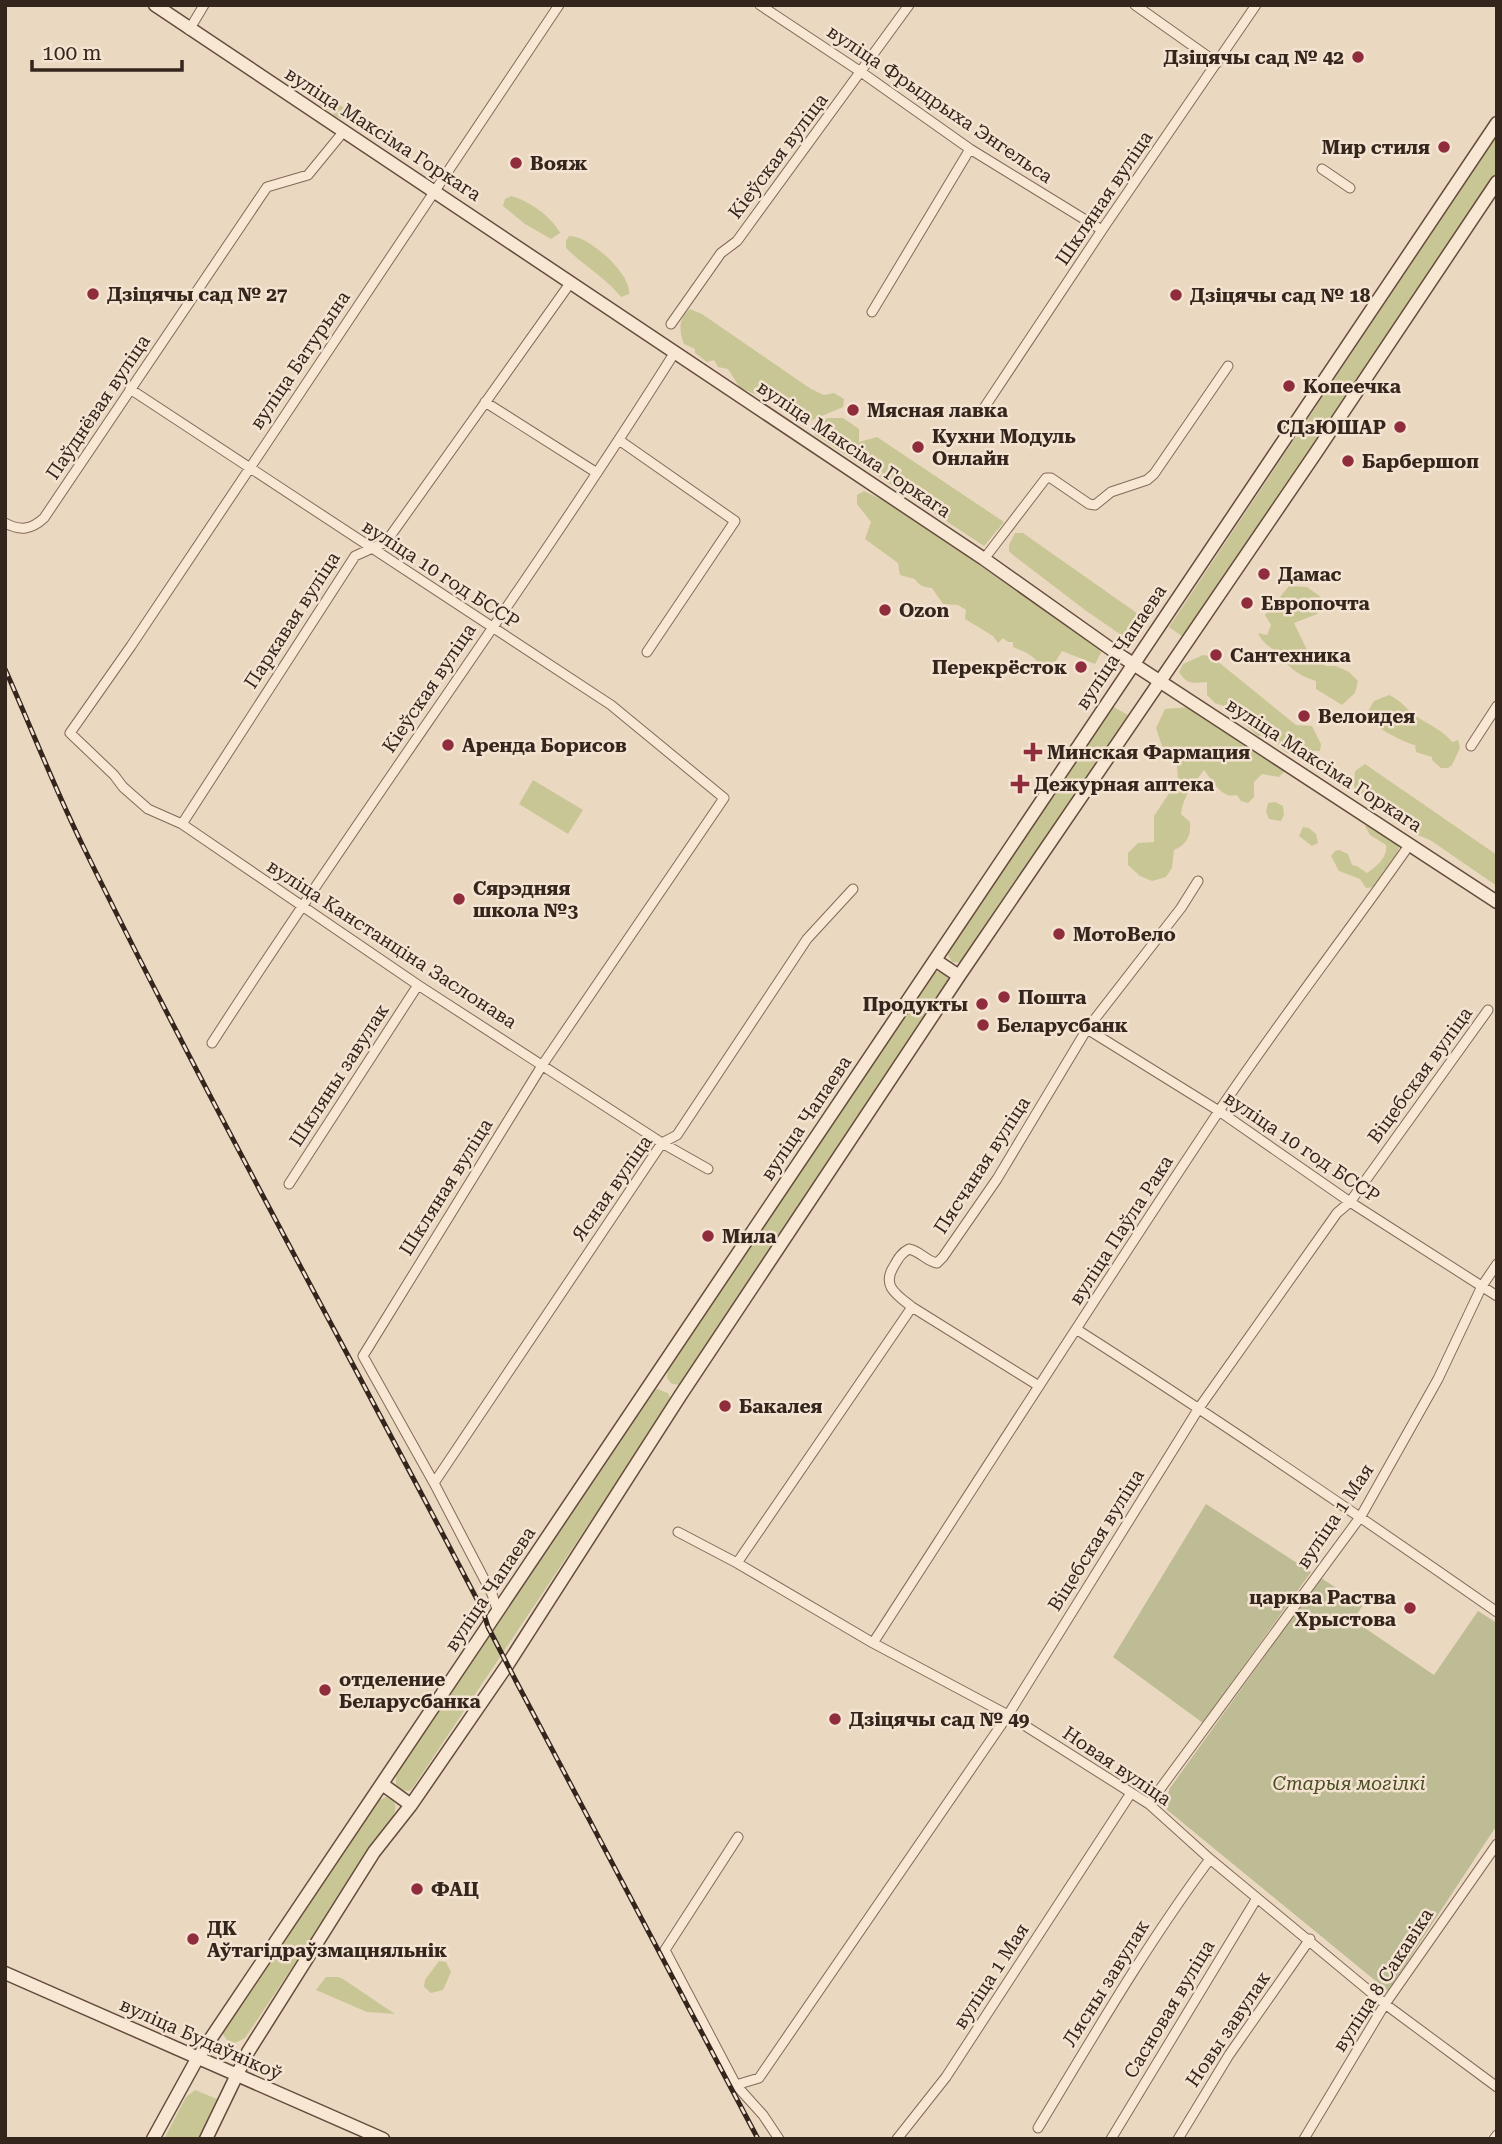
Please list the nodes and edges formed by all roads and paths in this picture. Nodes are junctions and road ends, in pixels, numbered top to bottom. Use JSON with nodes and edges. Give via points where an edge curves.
{"nodes":[{"id":1,"x":143,"y":5,"type":"edge"},
{"id":2,"x":155,"y":5,"type":"edge"},
{"id":3,"x":204,"y":5,"type":"edge"},
{"id":4,"x":559,"y":5,"type":"edge"},
{"id":5,"x":760,"y":5,"type":"edge"},
{"id":6,"x":909,"y":5,"type":"edge"},
{"id":7,"x":1135,"y":5,"type":"edge"},
{"id":8,"x":1256,"y":5,"type":"edge"},
{"id":9,"x":189,"y":30,"type":"junction"},
{"id":10,"x":1217,"y":63,"type":"junction"},
{"id":11,"x":861,"y":72,"type":"junction"},
{"id":12,"x":1497,"y":123,"type":"edge"},
{"id":13,"x":344,"y":131,"type":"junction"},
{"id":14,"x":970,"y":149,"type":"junction"},
{"id":15,"x":1322,"y":169,"type":"dead end"},
{"id":16,"x":1497,"y":181,"type":"edge"},
{"id":17,"x":1350,"y":188,"type":"dead end"},
{"id":18,"x":434,"y":191,"type":"junction"},
{"id":19,"x":1102,"y":229,"type":"junction"},
{"id":20,"x":571,"y":282,"type":"junction"},
{"id":21,"x":872,"y":312,"type":"dead end"},
{"id":22,"x":671,"y":324,"type":"dead end"},
{"id":23,"x":675,"y":352,"type":"junction"},
{"id":24,"x":1228,"y":366,"type":"dead end"},
{"id":25,"x":130,"y":389,"type":"junction"},
{"id":26,"x":485,"y":402,"type":"junction"},
{"id":27,"x":982,"y":411,"type":"dead end"},
{"id":28,"x":620,"y":440,"type":"junction"},
{"id":29,"x":250,"y":468,"type":"junction"},
{"id":30,"x":597,"y":473,"type":"junction"},
{"id":31,"x":5,"y":523,"type":"edge"},
{"id":32,"x":371,"y":549,"type":"junction"},
{"id":33,"x":984,"y":559,"type":"junction"},
{"id":34,"x":491,"y":628,"type":"junction"},
{"id":35,"x":647,"y":652,"type":"dead end"},
{"id":36,"x":1133,"y":663,"type":"junction"},
{"id":37,"x":1160,"y":681,"type":"junction"},
{"id":38,"x":1497,"y":706,"type":"edge"},
{"id":39,"x":70,"y":733,"type":"joint"},
{"id":40,"x":1471,"y":746,"type":"dead end"},
{"id":41,"x":724,"y":798,"type":"joint"},
{"id":42,"x":182,"y":824,"type":"junction"},
{"id":43,"x":1409,"y":844,"type":"junction"},
{"id":44,"x":1198,"y":881,"type":"dead end"},
{"id":45,"x":853,"y":889,"type":"dead end"},
{"id":46,"x":1497,"y":902,"type":"edge"},
{"id":47,"x":300,"y":906,"type":"junction"},
{"id":48,"x":935,"y":960,"type":"junction"},
{"id":49,"x":959,"y":976,"type":"junction"},
{"id":50,"x":418,"y":985,"type":"junction"},
{"id":51,"x":1488,"y":1010,"type":"dead end"},
{"id":52,"x":1087,"y":1029,"type":"junction"},
{"id":53,"x":212,"y":1043,"type":"dead end"},
{"id":54,"x":543,"y":1064,"type":"junction"},
{"id":55,"x":1219,"y":1111,"type":"junction"},
{"id":56,"x":662,"y":1143,"type":"junction"},
{"id":57,"x":708,"y":1168,"type":"dead end"},
{"id":58,"x":289,"y":1184,"type":"dead end"},
{"id":59,"x":1350,"y":1202,"type":"junction"},
{"id":60,"x":1497,"y":1264,"type":"edge"},
{"id":61,"x":1482,"y":1286,"type":"junction"},
{"id":62,"x":1497,"y":1296,"type":"edge"},
{"id":63,"x":912,"y":1307,"type":"junction"},
{"id":64,"x":1076,"y":1329,"type":"junction"},
{"id":65,"x":1039,"y":1386,"type":"junction"},
{"id":66,"x":1199,"y":1408,"type":"junction"},
{"id":67,"x":434,"y":1483,"type":"junction"},
{"id":68,"x":1361,"y":1516,"type":"junction"},
{"id":69,"x":678,"y":1532,"type":"dead end"},
{"id":70,"x":737,"y":1563,"type":"junction"},
{"id":71,"x":1496,"y":1611,"type":"edge"},
{"id":72,"x":498,"y":1612,"type":"junction"},
{"id":73,"x":873,"y":1643,"type":"junction"},
{"id":74,"x":1008,"y":1715,"type":"junction"},
{"id":75,"x":382,"y":1784,"type":"junction"},
{"id":76,"x":1131,"y":1793,"type":"junction"},
{"id":77,"x":1149,"y":1804,"type":"junction"},
{"id":78,"x":411,"y":1805,"type":"junction"},
{"id":79,"x":738,"y":1837,"type":"dead end"},
{"id":80,"x":1497,"y":1844,"type":"edge"},
{"id":81,"x":1210,"y":1859,"type":"junction"},
{"id":82,"x":1257,"y":1898,"type":"junction"},
{"id":83,"x":1310,"y":1940,"type":"junction"},
{"id":84,"x":5,"y":1973,"type":"edge"},
{"id":85,"x":1385,"y":2004,"type":"junction"},
{"id":86,"x":197,"y":2059,"type":"junction"},
{"id":87,"x":236,"y":2075,"type":"junction"},
{"id":88,"x":736,"y":2085,"type":"junction"},
{"id":89,"x":1497,"y":2087,"type":"edge"},
{"id":90,"x":1038,"y":2128,"type":"dead end"},
{"id":91,"x":153,"y":2139,"type":"edge"},
{"id":92,"x":206,"y":2139,"type":"edge"},
{"id":93,"x":383,"y":2139,"type":"edge"},
{"id":94,"x":779,"y":2139,"type":"edge"},
{"id":95,"x":897,"y":2139,"type":"edge"},
{"id":96,"x":1111,"y":2139,"type":"edge"},
{"id":97,"x":1178,"y":2139,"type":"edge"},
{"id":98,"x":1304,"y":2139,"type":"edge"}],
"edges":[{"from":1,"to":9,"type":"main road","name":"вуліца Максіма Горкага"},
{"from":2,"to":9,"type":"main road","name":"вуліца Максіма Горкага"},
{"from":3,"to":9,"type":"street"},
{"from":4,"to":18,"type":"street","name":"вуліца Батурына"},
{"from":5,"to":11,"type":"street","name":"вуліца Фрыдрыха Энгельса"},
{"from":6,"to":11,"type":"street","name":"Кіеўская вуліца"},
{"from":7,"to":10,"type":"street"},
{"from":8,"to":10,"type":"street","name":"Шкляная вуліца"},
{"from":9,"to":13,"type":"main road","name":"вуліца Максіма Горкага"},
{"from":10,"to":19,"type":"street","name":"Шкляная вуліца"},
{"from":11,"to":14,"type":"street","name":"вуліца Фрыдрыха Энгельса"},
{"from":11,"to":22,"type":"street","name":"Кіеўская вуліца"},
{"from":12,"to":36,"type":"main road","name":"вуліца Чапаева"},
{"from":13,"to":18,"type":"main road","name":"вуліца Максіма Горкага"},
{"from":13,"to":25,"type":"street","name":"Паўднёвая вуліца","via":[[308,175],[267,187]]},
{"from":14,"to":19,"type":"street","name":"вуліца Фрыдрыха Энгельса"},
{"from":14,"to":21,"type":"street"},
{"from":15,"to":17,"type":"street"},
{"from":16,"to":37,"type":"main road"},
{"from":18,"to":20,"type":"main road","name":"вуліца Максіма Горкага"},
{"from":18,"to":29,"type":"street","name":"вуліца Батурына"},
{"from":19,"to":27,"type":"street","name":"Шкляная вуліца"},
{"from":20,"to":23,"type":"main road","name":"вуліца Максіма Горкага"},
{"from":20,"to":26,"type":"street","name":"Паркавая вуліца"},
{"from":23,"to":28,"type":"street","name":"Кіеўская вуліца"},
{"from":23,"to":33,"type":"main road","name":"вуліца Максіма Горкага"},
{"from":24,"to":33,"type":"street","via":[[1147,480],[1111,492],[1095,505],[1046,478]]},
{"from":25,"to":29,"type":"street","name":"вуліца 10 год БССР"},
{"from":25,"to":31,"type":"street","name":"Паўднёвая вуліца","via":[[44,518],[27,528]]},
{"from":26,"to":30,"type":"street"},
{"from":26,"to":32,"type":"street","name":"Паркавая вуліца","via":[[386,542]]},
{"from":28,"to":30,"type":"street","name":"Кіеўская вуліца"},
{"from":28,"to":35,"type":"street","via":[[735,521]]},
{"from":29,"to":32,"type":"street","name":"вуліца 10 год БССР"},
{"from":29,"to":39,"type":"street","name":"вуліца Батурына"},
{"from":30,"to":34,"type":"street","name":"Кіеўская вуліца"},
{"from":32,"to":34,"type":"street","name":"вуліца 10 год БССР"},
{"from":32,"to":42,"type":"street","name":"Паркавая вуліца","via":[[355,556]]},
{"from":33,"to":36,"type":"main road","name":"вуліца Максіма Горкага"},
{"from":34,"to":41,"type":"street","name":"вуліца 10 год БССР","via":[[611,705]]},
{"from":34,"to":47,"type":"street","name":"Кіеўская вуліца"},
{"from":36,"to":37,"type":"main road","name":"вуліца Максіма Горкага"},
{"from":36,"to":48,"type":"main road","name":"вуліца Чапаева"},
{"from":37,"to":43,"type":"main road","name":"вуліца Максіма Горкага"},
{"from":37,"to":49,"type":"main road"},
{"from":38,"to":40,"type":"street"},
{"from":39,"to":42,"type":"street","name":"вуліца Канстанціна Заслонава","via":[[148,809]]},
{"from":41,"to":54,"type":"street","name":"Шкляная вуліца"},
{"from":42,"to":47,"type":"street","name":"вуліца Канстанціна Заслонава"},
{"from":43,"to":46,"type":"main road","name":"вуліца Максіма Горкага"},
{"from":43,"to":55,"type":"street","name":"вуліца Паўла Рака"},
{"from":44,"to":52,"type":"street","name":"Пясчаная вуліца"},
{"from":45,"to":56,"type":"street","name":"Ясная вуліца","via":[[807,939],[677,1135]]},
{"from":47,"to":50,"type":"street","name":"вуліца Канстанціна Заслонава"},
{"from":47,"to":53,"type":"street","name":"Кіеўская вуліца"},
{"from":48,"to":49,"type":"main road"},
{"from":48,"to":72,"type":"main road","name":"вуліца Чапаева"},
{"from":49,"to":78,"type":"main road"},
{"from":50,"to":54,"type":"street","name":"вуліца Канстанціна Заслонава"},
{"from":50,"to":58,"type":"street","name":"Шкляны завулак"},
{"from":51,"to":59,"type":"street","name":"Віцебская вуліца"},
{"from":52,"to":55,"type":"street","name":"вуліца 10 год БССР"},
{"from":52,"to":63,"type":"street","name":"Пясчаная вуліца","via":[[998,1179],[943,1257],[937,1263],[909,1249],[890,1271],[888,1282],[893,1292]]},
{"from":54,"to":56,"type":"street","name":"вуліца Канстанціна Заслонава"},
{"from":54,"to":67,"type":"street","name":"Шкляная вуліца","via":[[363,1356]]},
{"from":55,"to":59,"type":"street","name":"вуліца 10 год БССР"},
{"from":55,"to":64,"type":"street","name":"вуліца Паўла Рака"},
{"from":56,"to":57,"type":"street","name":"вуліца Канстанціна Заслонава"},
{"from":56,"to":67,"type":"street","name":"Ясная вуліца"},
{"from":59,"to":61,"type":"street","name":"вуліца 10 год БССР"},
{"from":59,"to":66,"type":"street","name":"Віцебская вуліца","via":[[1337,1213]]},
{"from":60,"to":61,"type":"street","name":"вуліца 1 Мая"},
{"from":61,"to":62,"type":"street","name":"вуліца 10 год БССР"},
{"from":61,"to":68,"type":"street","name":"вуліца 1 Мая","via":[[1438,1379]]},
{"from":63,"to":65,"type":"street"},
{"from":63,"to":70,"type":"street"},
{"from":64,"to":65,"type":"street","name":"вуліца Паўла Рака"},
{"from":64,"to":66,"type":"street"},
{"from":65,"to":73,"type":"street","name":"вуліца Паўла Рака"},
{"from":66,"to":68,"type":"street"},
{"from":66,"to":74,"type":"street","name":"Віцебская вуліца"},
{"from":67,"to":72,"type":"street","name":"Шкляная вуліца"},
{"from":68,"to":71,"type":"street"},
{"from":68,"to":77,"type":"street","name":"вуліца 1 Мая"},
{"from":69,"to":70,"type":"street","name":"Новая вуліца"},
{"from":70,"to":73,"type":"street","name":"Новая вуліца"},
{"from":72,"to":75,"type":"main road","name":"вуліца Чапаева"},
{"from":73,"to":74,"type":"street","name":"Новая вуліца"},
{"from":74,"to":76,"type":"street","name":"Новая вуліца"},
{"from":74,"to":88,"type":"street","name":"Віцебская вуліца","via":[[760,2078]]},
{"from":75,"to":78,"type":"main road"},
{"from":75,"to":86,"type":"main road","name":"вуліца Чапаева"},
{"from":76,"to":77,"type":"street","name":"Новая вуліца"},
{"from":76,"to":95,"type":"street","name":"вуліца 1 Мая","via":[[946,2077]]},
{"from":77,"to":81,"type":"street","name":"Новая вуліца"},
{"from":78,"to":87,"type":"main road","via":[[374,1852]]},
{"from":79,"to":88,"type":"street","via":[[665,1950]]},
{"from":80,"to":85,"type":"street","name":"вуліца 8 Сакавіка"},
{"from":81,"to":82,"type":"street","name":"Новая вуліца"},
{"from":81,"to":90,"type":"street","name":"Лясны завулак","via":[[1161,1928]]},
{"from":82,"to":83,"type":"street","name":"Новая вуліца"},
{"from":82,"to":96,"type":"street","name":"Сасновая вуліца"},
{"from":83,"to":85,"type":"street","name":"Новая вуліца"},
{"from":83,"to":97,"type":"street","name":"Новы завулак","via":[[1229,2055]]},
{"from":84,"to":86,"type":"main road","name":"вуліца Будаўнікоў"},
{"from":85,"to":89,"type":"street","name":"Новая вуліца"},
{"from":85,"to":98,"type":"street","name":"вуліца 8 Сакавіка"},
{"from":86,"to":87,"type":"main road","name":"вуліца Будаўнікоў"},
{"from":86,"to":91,"type":"main road","name":"вуліца Чапаева"},
{"from":87,"to":92,"type":"main road"},
{"from":87,"to":93,"type":"main road","name":"вуліца Будаўнікоў"},
{"from":88,"to":94,"type":"street"}]}
